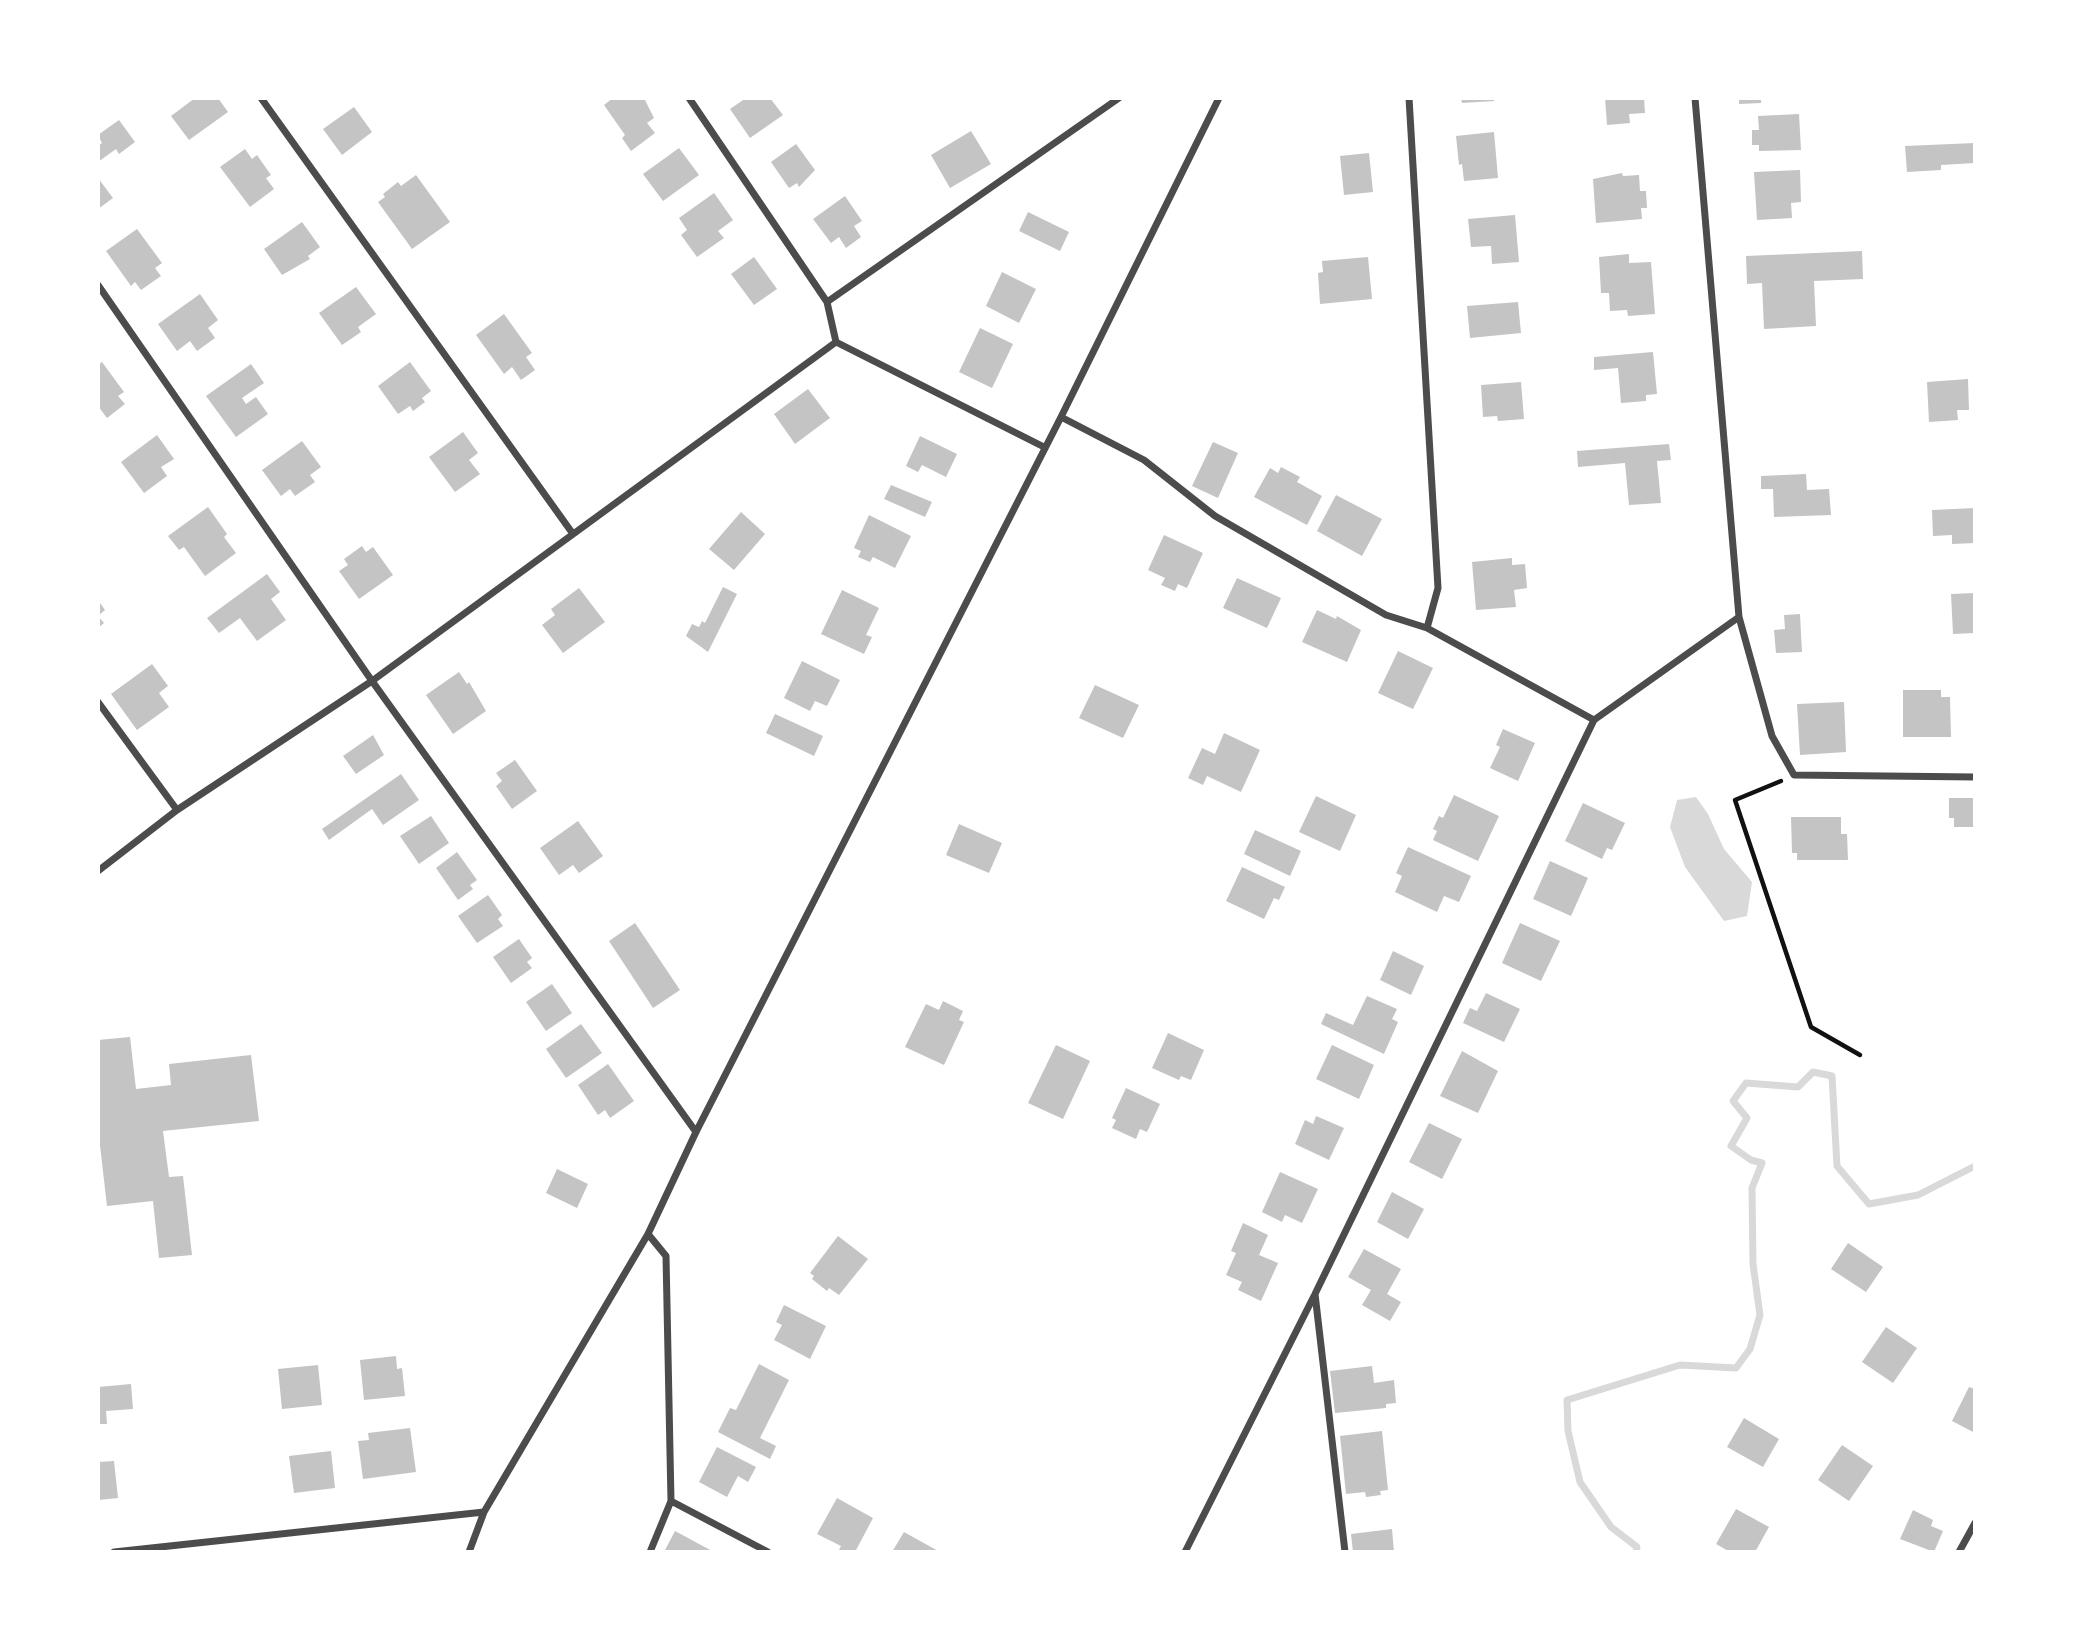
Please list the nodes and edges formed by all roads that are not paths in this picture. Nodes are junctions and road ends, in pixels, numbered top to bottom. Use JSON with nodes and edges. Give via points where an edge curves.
{"nodes":[{"id":1,"x":261,"y":98,"type":"edge"},
{"id":2,"x":689,"y":98,"type":"edge"},
{"id":3,"x":1119,"y":98,"type":"edge"},
{"id":4,"x":1219,"y":98,"type":"edge"},
{"id":5,"x":1409,"y":98,"type":"edge"},
{"id":6,"x":1695,"y":98,"type":"edge"},
{"id":7,"x":98,"y":285,"type":"edge"},
{"id":8,"x":827,"y":302,"type":"junction"},
{"id":9,"x":836,"y":342,"type":"junction"},
{"id":10,"x":1061,"y":417,"type":"junction"},
{"id":11,"x":1044,"y":447,"type":"junction"},
{"id":12,"x":573,"y":534,"type":"junction"},
{"id":13,"x":1739,"y":617,"type":"junction"},
{"id":14,"x":1427,"y":628,"type":"junction"},
{"id":15,"x":372,"y":681,"type":"junction"},
{"id":16,"x":98,"y":702,"type":"edge"},
{"id":17,"x":1594,"y":720,"type":"junction"},
{"id":18,"x":1975,"y":777,"type":"edge"},
{"id":19,"x":177,"y":810,"type":"junction"},
{"id":20,"x":98,"y":871,"type":"edge"},
{"id":21,"x":696,"y":1132,"type":"junction"},
{"id":22,"x":648,"y":1234,"type":"junction"},
{"id":23,"x":1315,"y":1294,"type":"junction"},
{"id":24,"x":671,"y":1501,"type":"junction"},
{"id":25,"x":484,"y":1512,"type":"junction"},
{"id":26,"x":1975,"y":1523,"type":"edge"},
{"id":27,"x":114,"y":1552,"type":"edge"},
{"id":28,"x":469,"y":1552,"type":"edge"},
{"id":29,"x":650,"y":1552,"type":"edge"},
{"id":30,"x":768,"y":1552,"type":"edge"},
{"id":31,"x":1185,"y":1552,"type":"edge"},
{"id":32,"x":1345,"y":1552,"type":"edge"},
{"id":33,"x":1959,"y":1552,"type":"edge"}],
"edges":[{"from":1,"to":12,"type":"street"},
{"from":2,"to":8,"type":"street"},
{"from":3,"to":8,"type":"street"},
{"from":4,"to":10,"type":"street"},
{"from":5,"to":14,"type":"street","via":[[1438,588]]},
{"from":6,"to":13,"type":"street"},
{"from":7,"to":15,"type":"street"},
{"from":8,"to":9,"type":"street"},
{"from":9,"to":11,"type":"street"},
{"from":9,"to":12,"type":"street"},
{"from":10,"to":11,"type":"street"},
{"from":10,"to":14,"type":"street","via":[[1144,460],[1215,516],[1374,608]]},
{"from":11,"to":21,"type":"street"},
{"from":12,"to":15,"type":"street"},
{"from":13,"to":17,"type":"street"},
{"from":13,"to":18,"type":"street","via":[[1772,736],[1794,775]]},
{"from":14,"to":17,"type":"street"},
{"from":15,"to":19,"type":"street"},
{"from":15,"to":21,"type":"street"},
{"from":16,"to":19,"type":"street"},
{"from":17,"to":23,"type":"street"},
{"from":19,"to":20,"type":"street"},
{"from":21,"to":22,"type":"street"},
{"from":22,"to":24,"type":"street","via":[[666,1255]]},
{"from":22,"to":25,"type":"street"},
{"from":23,"to":31,"type":"street"},
{"from":23,"to":32,"type":"street"},
{"from":24,"to":29,"type":"street"},
{"from":24,"to":30,"type":"street"},
{"from":25,"to":27,"type":"street"},
{"from":25,"to":28,"type":"street"},
{"from":26,"to":33,"type":"street"}]}
